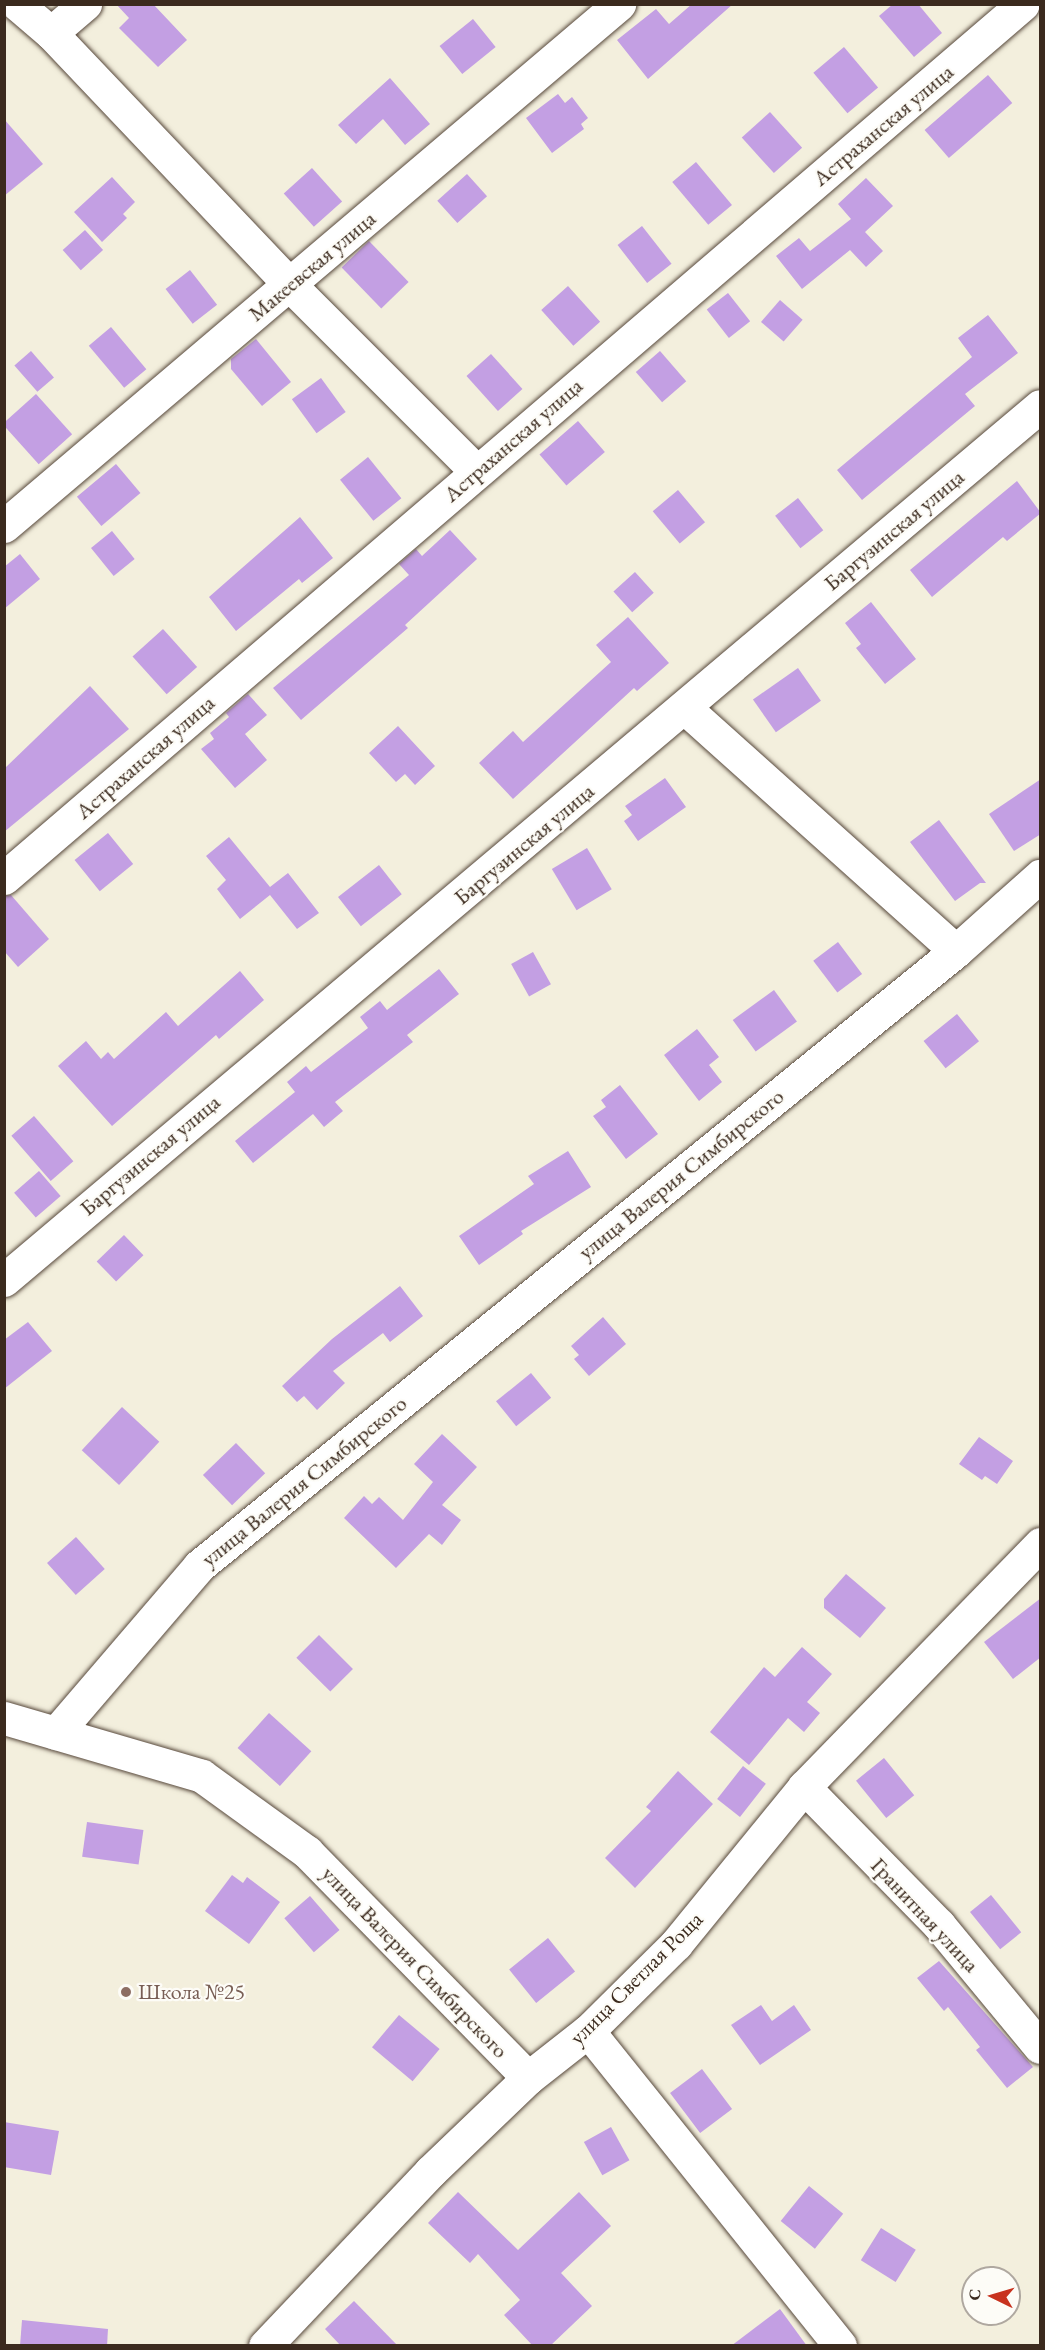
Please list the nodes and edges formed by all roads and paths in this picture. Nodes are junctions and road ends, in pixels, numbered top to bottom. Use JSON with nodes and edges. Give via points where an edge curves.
{"nodes":[{"id":1,"x":17,"y":4,"type":"edge"},
{"id":2,"x":85,"y":4,"type":"edge"},
{"id":3,"x":619,"y":4,"type":"edge"},
{"id":4,"x":1023,"y":4,"type":"edge"},
{"id":5,"x":51,"y":33,"type":"junction"},
{"id":6,"x":290,"y":285,"type":"junction"},
{"id":7,"x":1041,"y":406,"type":"edge"},
{"id":8,"x":476,"y":471,"type":"junction"},
{"id":9,"x":4,"y":526,"type":"edge"},
{"id":10,"x":684,"y":708,"type":"junction"},
{"id":11,"x":1041,"y":876,"type":"edge"},
{"id":12,"x":4,"y":878,"type":"edge"},
{"id":13,"x":956,"y":951,"type":"junction"},
{"id":14,"x":4,"y":1280,"type":"edge"},
{"id":15,"x":1036,"y":1560,"type":"edge"},
{"id":16,"x":4,"y":1718,"type":"edge"},
{"id":17,"x":56,"y":1733,"type":"junction"},
{"id":18,"x":804,"y":1787,"type":"junction"},
{"id":19,"x":588,"y":2031,"type":"junction"},
{"id":20,"x":1041,"y":2047,"type":"edge"},
{"id":21,"x":528,"y":2078,"type":"junction"},
{"id":22,"x":265,"y":2346,"type":"edge"},
{"id":23,"x":840,"y":2346,"type":"edge"}],
"edges":[{"from":1,"to":5,"type":"street"},
{"from":2,"to":5,"type":"street"},
{"from":3,"to":6,"type":"street","name":"Макеевская улица"},
{"from":4,"to":8,"type":"street","name":"Астраханская улица"},
{"from":5,"to":6,"type":"street"},
{"from":6,"to":8,"type":"street"},
{"from":6,"to":9,"type":"street","name":"Макеевская улица"},
{"from":7,"to":10,"type":"street","name":"Баргузинская улица"},
{"from":8,"to":12,"type":"street","name":"Астраханская улица"},
{"from":10,"to":13,"type":"street"},
{"from":10,"to":14,"type":"street","name":"Баргузинская улица"},
{"from":11,"to":13,"type":"street","name":"улица Валерия Симбирского"},
{"from":13,"to":17,"type":"street","name":"улица Валерия Симбирского","via":[[199,1566]]},
{"from":15,"to":18,"type":"street","name":"улица Светлая Роща"},
{"from":16,"to":17,"type":"street"},
{"from":17,"to":21,"type":"street","name":"улица Валерия Симбирского","via":[[202,1776],[308,1852]]},
{"from":18,"to":19,"type":"street","name":"улица Светлая Роща","via":[[676,1944]]},
{"from":18,"to":20,"type":"street","name":"Гранитная улица","via":[[939,1925]]},
{"from":19,"to":21,"type":"street","name":"улица Светлая Роща"},
{"from":19,"to":23,"type":"street"},
{"from":21,"to":22,"type":"street","name":"улица Светлая Роща","via":[[430,2172]]}]}
